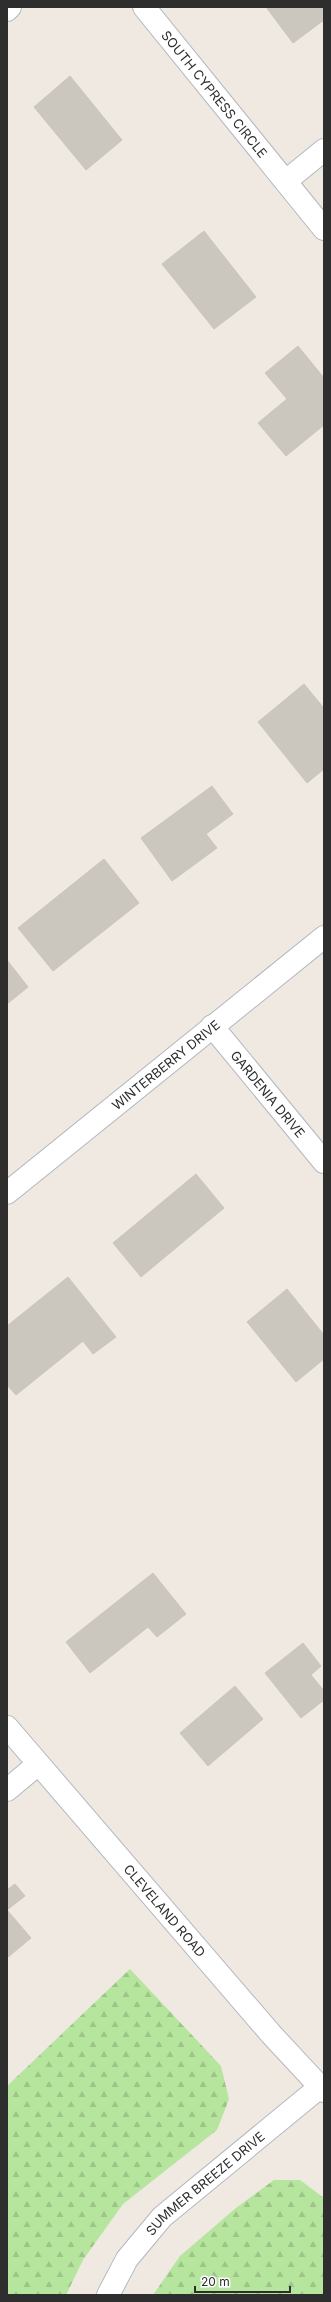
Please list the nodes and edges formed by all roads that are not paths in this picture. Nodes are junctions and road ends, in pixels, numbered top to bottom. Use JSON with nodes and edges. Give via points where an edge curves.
{"nodes":[{"id":1,"x":10,"y":7,"type":"edge"},
{"id":2,"x":144,"y":7,"type":"edge"},
{"id":3,"x":7,"y":10,"type":"edge"},
{"id":4,"x":324,"y":150,"type":"edge"},
{"id":5,"x":286,"y":182,"type":"junction"},
{"id":6,"x":324,"y":229,"type":"edge"},
{"id":7,"x":324,"y":937,"type":"edge"},
{"id":8,"x":212,"y":1026,"type":"junction"},
{"id":9,"x":324,"y":1162,"type":"edge"},
{"id":10,"x":7,"y":1193,"type":"edge"},
{"id":11,"x":7,"y":1728,"type":"edge"},
{"id":12,"x":37,"y":1765,"type":"junction"},
{"id":13,"x":7,"y":1790,"type":"edge"},
{"id":14,"x":322,"y":2089,"type":"edge"},
{"id":15,"x":108,"y":2295,"type":"edge"}],
"edges":[{"from":1,"to":3,"type":"street"},
{"from":2,"to":5,"type":"street","name":"SOUTH CYPRESS CIRCLE"},
{"from":4,"to":5,"type":"street"},
{"from":5,"to":6,"type":"street","name":"SOUTH CYPRESS CIRCLE"},
{"from":7,"to":8,"type":"street","name":"WINTERBERRY DRIVE"},
{"from":8,"to":9,"type":"street","name":"GARDENIA DRIVE"},
{"from":8,"to":10,"type":"street","name":"WINTERBERRY DRIVE"},
{"from":11,"to":12,"type":"street","name":"CLEVELAND ROAD"},
{"from":12,"to":13,"type":"street"},
{"from":12,"to":14,"type":"street","name":"CLEVELAND ROAD"},
{"from":14,"to":15,"type":"street","name":"SUMMER BREEZE DRIVE","via":[[162,2217],[127,2259]]}]}
